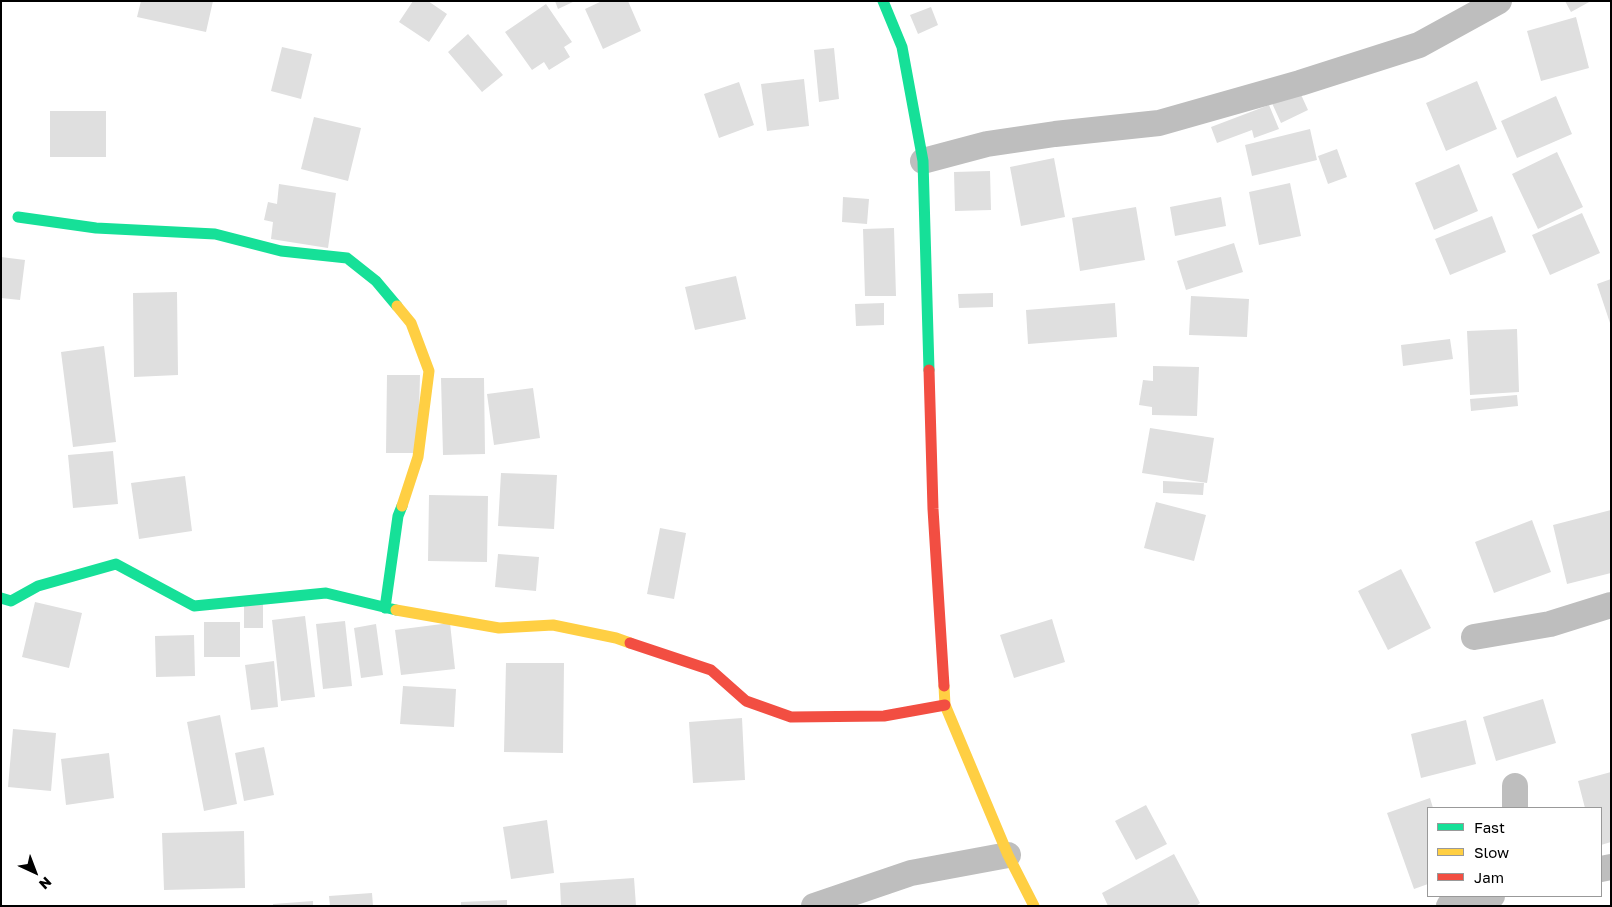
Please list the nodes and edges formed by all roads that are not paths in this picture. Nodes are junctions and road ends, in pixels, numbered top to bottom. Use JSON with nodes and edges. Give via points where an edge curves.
{"nodes":[{"id":1,"x":883,"y":1,"type":"edge"},
{"id":2,"x":1499,"y":1,"type":"edge"},
{"id":3,"x":923,"y":161,"type":"junction"},
{"id":4,"x":18,"y":216,"type":"dead end"},
{"id":5,"x":1,"y":598,"type":"edge"},
{"id":6,"x":1611,"y":605,"type":"edge"},
{"id":7,"x":385,"y":608,"type":"junction"},
{"id":8,"x":1474,"y":637,"type":"dead end"},
{"id":9,"x":946,"y":705,"type":"junction"},
{"id":10,"x":1008,"y":855,"type":"junction"},
{"id":11,"x":1486,"y":897,"type":"edge"},
{"id":12,"x":1457,"y":902,"type":"edge"},
{"id":13,"x":814,"y":906,"type":"edge"},
{"id":14,"x":1034,"y":906,"type":"edge"}],
"edges":[{"from":1,"to":3,"type":"street","via":[[902,47]]},
{"from":2,"to":3,"type":"street","via":[[1419,45],[1159,123],[987,144]]},
{"from":3,"to":9,"type":"street","via":[[934,509]]},
{"from":4,"to":7,"type":"street","via":[[96,228],[216,234],[281,251],[347,258],[376,281],[411,323],[429,371],[418,457],[398,516]]},
{"from":5,"to":7,"type":"street","via":[[12,601],[38,586],[116,564],[194,606],[326,593]]},
{"from":6,"to":8,"type":"street","via":[[1550,624]]},
{"from":7,"to":9,"type":"street","via":[[499,628],[553,625],[616,638],[711,670],[746,701],[791,717],[884,716]]},
{"from":9,"to":10,"type":"street"},
{"from":10,"to":13,"type":"street","via":[[911,873]]},
{"from":10,"to":14,"type":"street"},
{"from":11,"to":12,"type":"street"}]}
